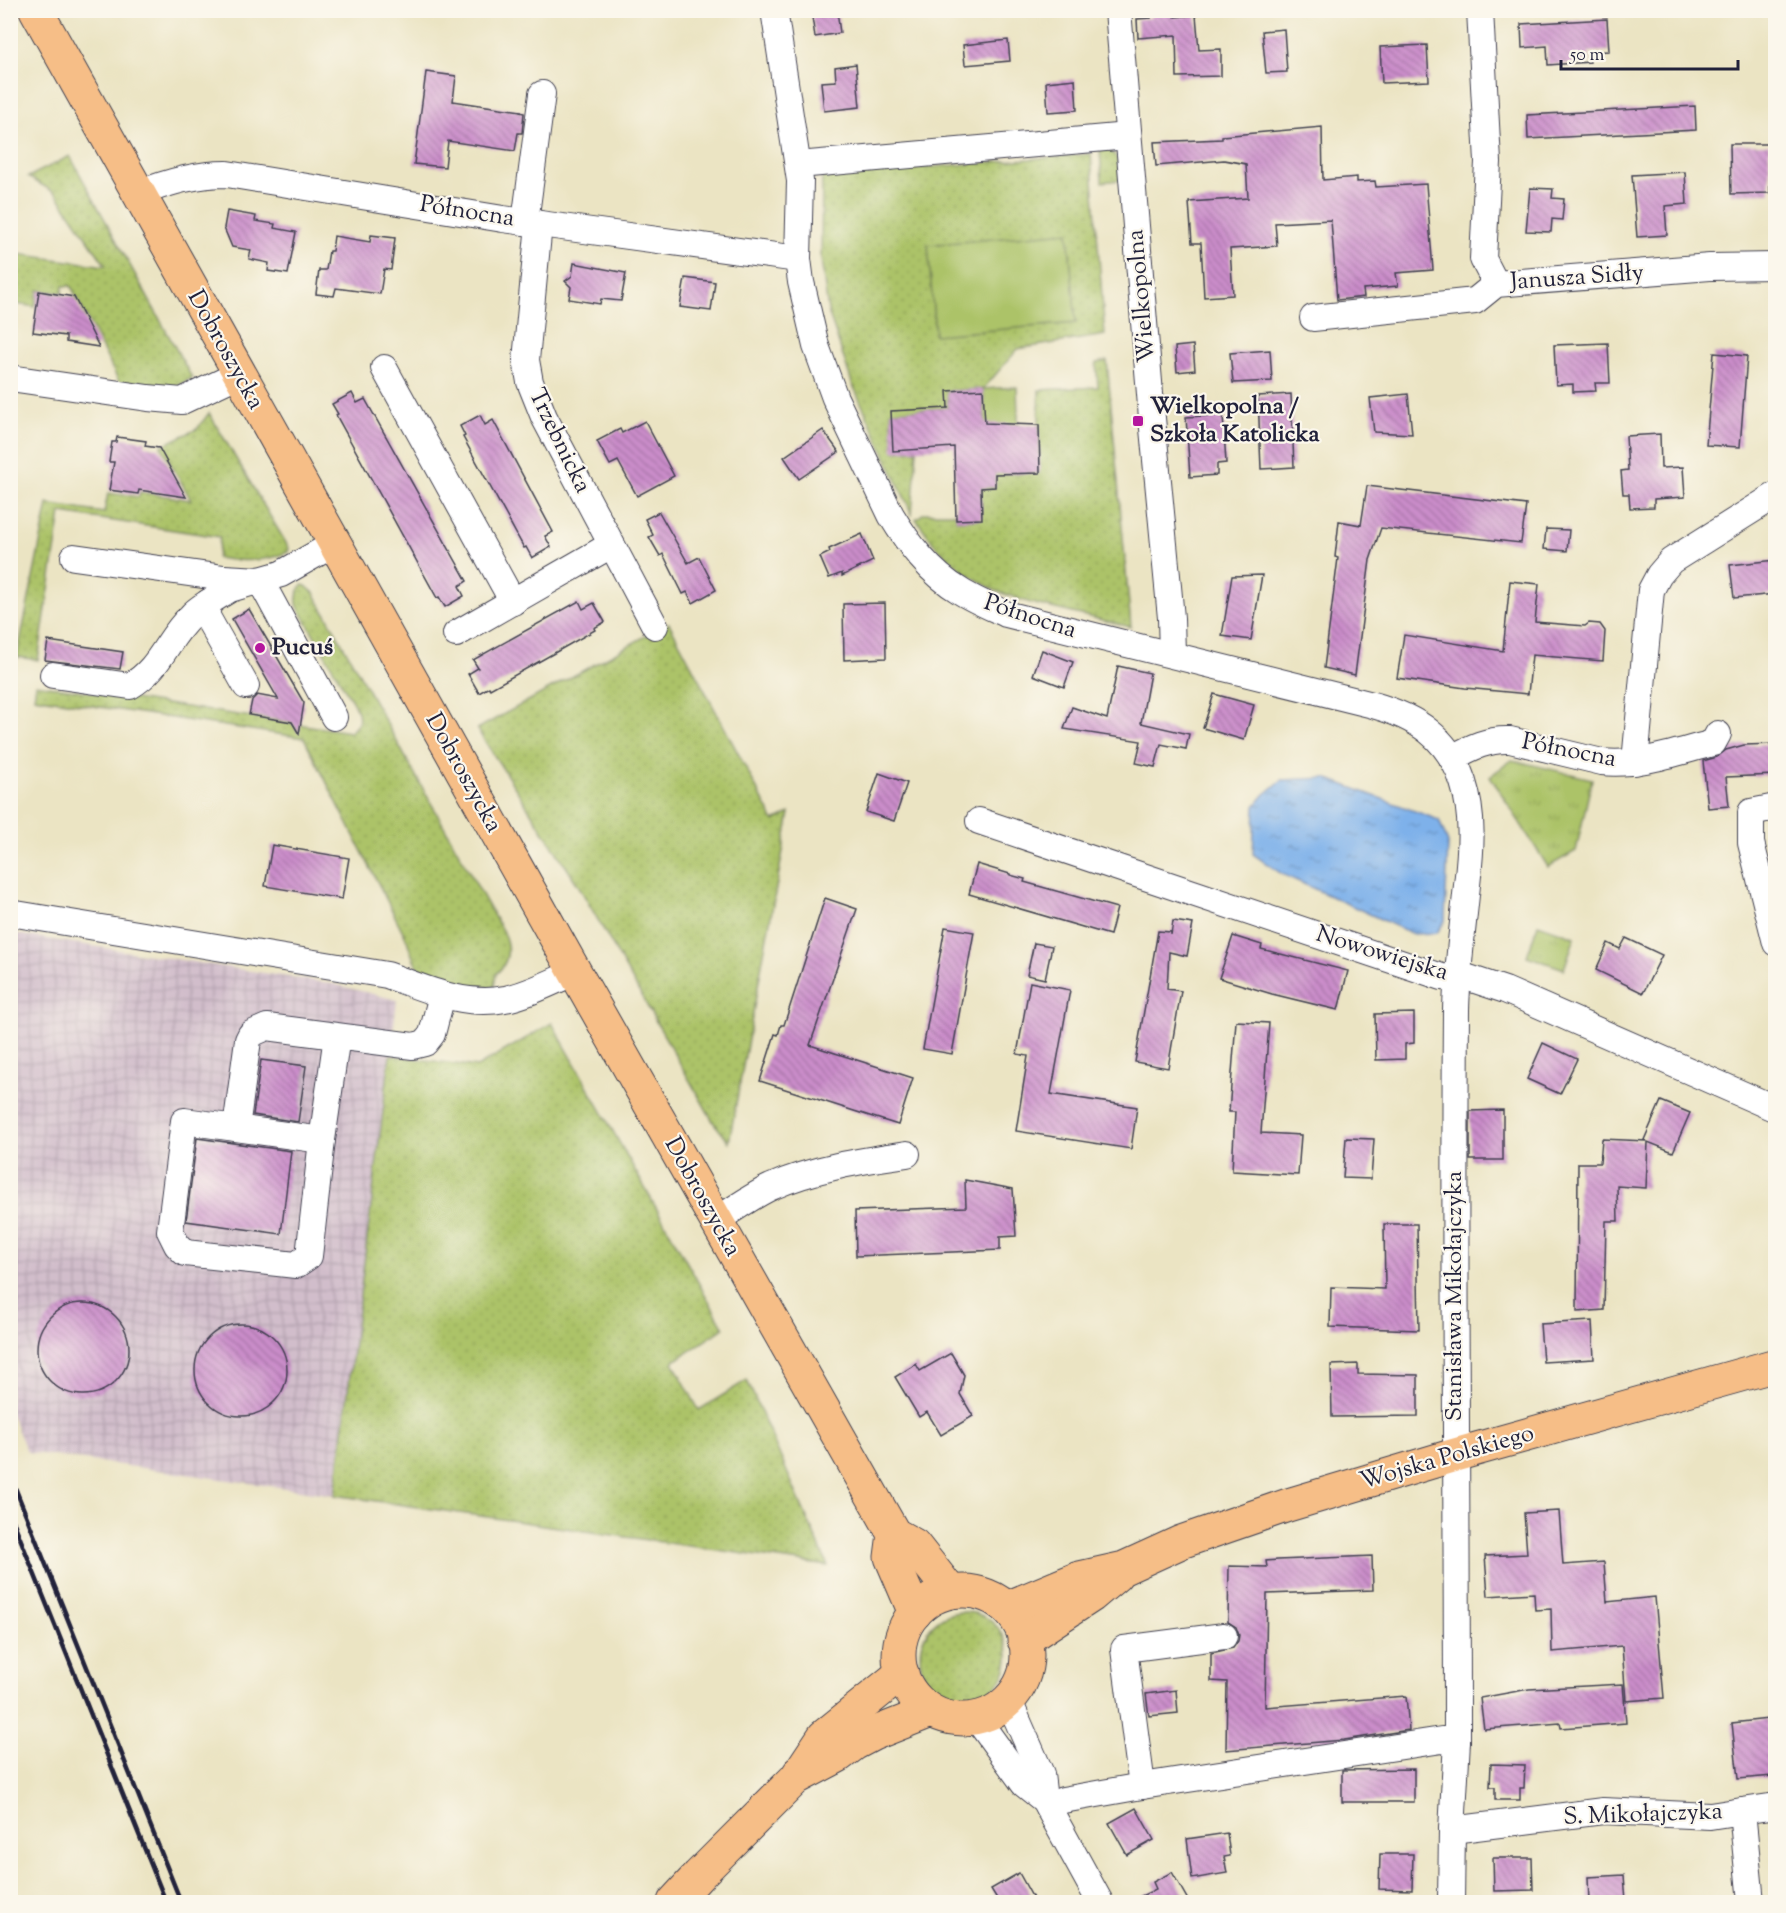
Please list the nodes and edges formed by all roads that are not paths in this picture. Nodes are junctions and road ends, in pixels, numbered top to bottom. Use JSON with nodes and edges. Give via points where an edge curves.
{"nodes":[{"id":1,"x":36,"y":10,"type":"edge"},
{"id":2,"x":774,"y":10,"type":"edge"},
{"id":3,"x":1118,"y":10,"type":"edge"},
{"id":4,"x":1480,"y":10,"type":"edge"},
{"id":5,"x":542,"y":94,"type":"dead end"},
{"id":6,"x":1128,"y":136,"type":"junction"},
{"id":7,"x":798,"y":165,"type":"junction"},
{"id":8,"x":138,"y":194,"type":"junction"},
{"id":9,"x":532,"y":223,"type":"junction"},
{"id":10,"x":798,"y":259,"type":"junction"},
{"id":11,"x":1776,"y":266,"type":"edge"},
{"id":12,"x":1496,"y":284,"type":"junction"},
{"id":13,"x":1313,"y":318,"type":"dead end"},
{"id":14,"x":384,"y":368,"type":"dead end"},
{"id":15,"x":239,"y":374,"type":"junction"},
{"id":16,"x":10,"y":378,"type":"edge"},
{"id":17,"x":1776,"y":495,"type":"edge"},
{"id":18,"x":334,"y":544,"type":"junction"},
{"id":19,"x":611,"y":544,"type":"junction"},
{"id":20,"x":74,"y":557,"type":"dead end"},
{"id":21,"x":260,"y":580,"type":"junction"},
{"id":22,"x":209,"y":602,"type":"junction"},
{"id":23,"x":513,"y":602,"type":"junction"},
{"id":24,"x":655,"y":626,"type":"dead end"},
{"id":25,"x":456,"y":634,"type":"dead end"},
{"id":26,"x":1172,"y":654,"type":"junction"},
{"id":27,"x":53,"y":675,"type":"dead end"},
{"id":28,"x":246,"y":686,"type":"dead end"},
{"id":29,"x":334,"y":717,"type":"dead end"},
{"id":30,"x":1718,"y":734,"type":"dead end"},
{"id":31,"x":1452,"y":758,"type":"junction"},
{"id":32,"x":1635,"y":762,"type":"junction"},
{"id":33,"x":1763,"y":810,"type":"edge"},
{"id":34,"x":979,"y":821,"type":"dead end"},
{"id":35,"x":10,"y":913,"type":"edge"},
{"id":36,"x":1776,"y":943,"type":"edge"},
{"id":37,"x":575,"y":972,"type":"junction"},
{"id":38,"x":1458,"y":978,"type":"junction"},
{"id":39,"x":442,"y":995,"type":"junction"},
{"id":40,"x":337,"y":1036,"type":"junction"},
{"id":41,"x":1776,"y":1109,"type":"edge"},
{"id":42,"x":236,"y":1128,"type":"junction"},
{"id":43,"x":322,"y":1140,"type":"junction"},
{"id":44,"x":907,"y":1154,"type":"dead end"},
{"id":45,"x":715,"y":1221,"type":"junction"},
{"id":46,"x":1776,"y":1365,"type":"edge"},
{"id":47,"x":1455,"y":1455,"type":"junction"},
{"id":48,"x":894,"y":1534,"type":"junction"},
{"id":49,"x":1124,"y":1568,"type":"junction"},
{"id":50,"x":951,"y":1592,"type":"junction"},
{"id":51,"x":1007,"y":1608,"type":"junction"},
{"id":52,"x":915,"y":1613,"type":"junction"},
{"id":53,"x":1224,"y":1636,"type":"dead end"},
{"id":54,"x":1024,"y":1640,"type":"junction"},
{"id":55,"x":902,"y":1673,"type":"junction"},
{"id":56,"x":1009,"y":1701,"type":"junction"},
{"id":57,"x":931,"y":1711,"type":"junction"},
{"id":58,"x":977,"y":1719,"type":"junction"},
{"id":59,"x":1457,"y":1741,"type":"junction"},
{"id":60,"x":796,"y":1778,"type":"junction"},
{"id":61,"x":1142,"y":1786,"type":"junction"},
{"id":62,"x":1046,"y":1803,"type":"junction"},
{"id":63,"x":1776,"y":1806,"type":"edge"},
{"id":64,"x":1742,"y":1811,"type":"junction"},
{"id":65,"x":1452,"y":1830,"type":"junction"},
{"id":66,"x":674,"y":1902,"type":"edge"},
{"id":67,"x":1100,"y":1902,"type":"edge"},
{"id":68,"x":1451,"y":1902,"type":"edge"},
{"id":69,"x":1751,"y":1902,"type":"edge"}],
"edges":[{"from":1,"to":8,"type":"main road","name":"Dobroszycka"},
{"from":2,"to":7,"type":"street","name":"Północna"},
{"from":3,"to":6,"type":"street","name":"Wielkopolna"},
{"from":4,"to":12,"type":"street","via":[[1488,162],[1483,260]]},
{"from":5,"to":9,"type":"street","name":"Trzebnicka"},
{"from":6,"to":7,"type":"street"},
{"from":6,"to":26,"type":"street","name":"Wielkopolna"},
{"from":7,"to":10,"type":"street","name":"Północna"},
{"from":8,"to":9,"type":"street","name":"Północna","via":[[185,178],[227,174]]},
{"from":8,"to":15,"type":"main road","name":"Dobroszycka"},
{"from":9,"to":10,"type":"street","name":"Północna"},
{"from":9,"to":19,"type":"street","name":"Trzebnicka","via":[[526,360],[530,382],[544,417]]},
{"from":10,"to":26,"type":"street","name":"Północna","via":[[816,346],[835,398],[891,515],[929,567],[961,592],[1006,614]]},
{"from":11,"to":12,"type":"street","name":"Janusza Sidły","via":[[1710,267]]},
{"from":12,"to":13,"type":"street","name":"Janusza Sidły","via":[[1475,301]]},
{"from":14,"to":23,"type":"street"},
{"from":15,"to":16,"type":"street","via":[[182,401]]},
{"from":15,"to":18,"type":"main road","name":"Dobroszycka"},
{"from":17,"to":32,"type":"street","via":[[1671,561],[1651,590]]},
{"from":18,"to":21,"type":"street","via":[[281,574]]},
{"from":18,"to":37,"type":"main road","name":"Dobroszycka"},
{"from":19,"to":23,"type":"street"},
{"from":19,"to":24,"type":"street","name":"Trzebnicka"},
{"from":20,"to":21,"type":"street"},
{"from":21,"to":22,"type":"street","via":[[230,589]]},
{"from":21,"to":29,"type":"street"},
{"from":22,"to":27,"type":"street","via":[[190,616],[144,678],[130,686]]},
{"from":22,"to":28,"type":"street","via":[[206,615]]},
{"from":23,"to":25,"type":"street"},
{"from":26,"to":31,"type":"street","name":"Północna","via":[[1395,711],[1428,730]]},
{"from":30,"to":32,"type":"street","name":"Północna","via":[[1713,743]]},
{"from":31,"to":32,"type":"street","name":"Północna","via":[[1483,742],[1510,740],[1602,762]]},
{"from":31,"to":38,"type":"street","name":"Północna","via":[[1468,799],[1471,846]]},
{"from":33,"to":36,"type":"street","via":[[1751,843]]},
{"from":34,"to":38,"type":"street","name":"Nowowiejska","via":[[1442,977]]},
{"from":35,"to":39,"type":"street","via":[[387,975]]},
{"from":37,"to":39,"type":"street","via":[[505,999],[471,1001]]},
{"from":37,"to":45,"type":"main road","name":"Dobroszycka"},
{"from":38,"to":41,"type":"street","name":"Nowowiejska","via":[[1505,990]]},
{"from":38,"to":47,"type":"street","name":"Stanisława Mikołajczyka"},
{"from":39,"to":40,"type":"street","via":[[432,1034],[425,1043],[413,1046]]},
{"from":40,"to":42,"type":"street","via":[[267,1027],[251,1034]]},
{"from":40,"to":43,"type":"street"},
{"from":42,"to":43,"type":"street"},
{"from":42,"to":43,"type":"street","via":[[184,1121],[170,1231],[185,1253],[296,1265],[309,1256]]},
{"from":44,"to":45,"type":"street","via":[[852,1162],[798,1176],[769,1188]]},
{"from":45,"to":48,"type":"main road","name":"Dobroszycka"},
{"from":46,"to":47,"type":"main road","name":"Wojska Polskiego"},
{"from":47,"to":49,"type":"main road","name":"Wojska Polskiego","via":[[1240,1520]]},
{"from":47,"to":59,"type":"street","name":"Stanisława Mikołajczyka"},
{"from":48,"to":50,"type":"main road","name":"Dobroszycka","via":[[914,1545]]},
{"from":48,"to":52,"type":"main road","via":[[891,1557]]},
{"from":49,"to":51,"type":"main road","name":"Wojska Polskiego","via":[[1078,1578]]},
{"from":49,"to":54,"type":"main road","name":"Wojska Polskiego","via":[[1091,1596]]},
{"from":50,"to":51,"type":"main road","via":[[972,1592]]},
{"from":50,"to":52,"type":"main road","via":[[932,1599]]},
{"from":51,"to":54,"type":"main road"},
{"from":52,"to":55,"type":"main road","via":[[900,1648]]},
{"from":53,"to":61,"type":"street","via":[[1124,1649]]},
{"from":54,"to":56,"type":"main road","via":[[1022,1675]]},
{"from":55,"to":57,"type":"main road","via":[[916,1698]]},
{"from":55,"to":60,"type":"main road","via":[[824,1736]]},
{"from":56,"to":58,"type":"main road"},
{"from":56,"to":62,"type":"street","via":[[1041,1774]]},
{"from":57,"to":58,"type":"main road","via":[[959,1719]]},
{"from":57,"to":60,"type":"main road","via":[[873,1734]]},
{"from":58,"to":62,"type":"street","via":[[1024,1784]]},
{"from":59,"to":61,"type":"street","via":[[1442,1740]]},
{"from":59,"to":65,"type":"street","name":"Stanisława Mikołajczyka"},
{"from":60,"to":66,"type":"main road"},
{"from":61,"to":62,"type":"street"},
{"from":62,"to":67,"type":"street"},
{"from":63,"to":64,"type":"street"},
{"from":64,"to":65,"type":"street","name":"S. Mikołajczyka","via":[[1710,1816],[1603,1811]]},
{"from":64,"to":69,"type":"street","name":"S. Mikołajczyka"},
{"from":65,"to":68,"type":"street","name":"Stanisława Mikołajczyka"}]}
